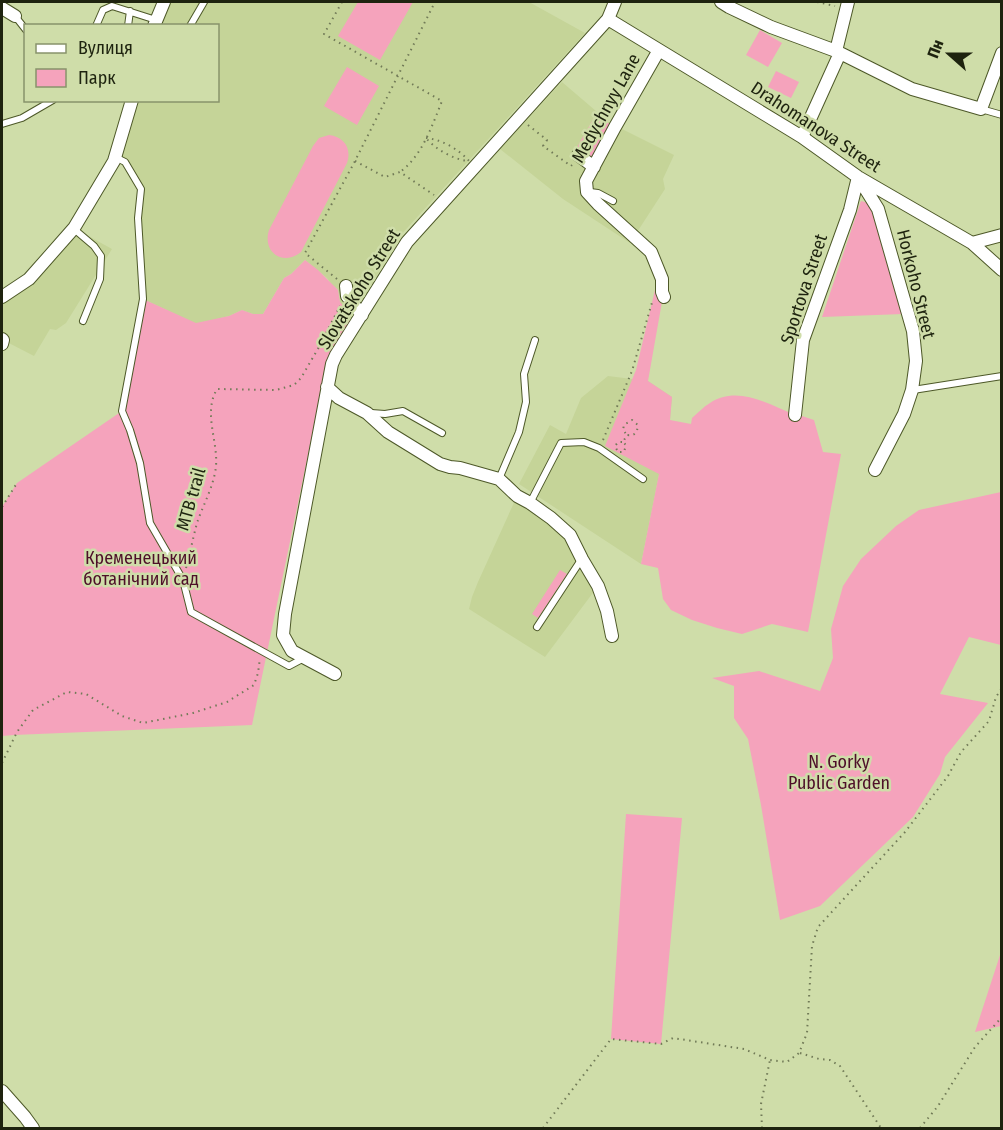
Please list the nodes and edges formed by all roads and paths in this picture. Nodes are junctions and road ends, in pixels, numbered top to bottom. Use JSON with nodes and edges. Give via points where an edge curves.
{"nodes":[{"id":1,"x":164,"y":2,"type":"edge"},
{"id":2,"x":204,"y":2,"type":"edge"},
{"id":3,"x":342,"y":2,"type":"edge"},
{"id":4,"x":435,"y":2,"type":"edge"},
{"id":5,"x":615,"y":2,"type":"edge"},
{"id":6,"x":721,"y":2,"type":"edge"},
{"id":7,"x":817,"y":2,"type":"edge"},
{"id":8,"x":847,"y":5,"type":"edge"},
{"id":9,"x":2,"y":8,"type":"edge"},
{"id":10,"x":130,"y":11,"type":"junction"},
{"id":11,"x":15,"y":16,"type":"joint"},
{"id":12,"x":608,"y":19,"type":"junction"},
{"id":13,"x":97,"y":24,"type":"edge"},
{"id":14,"x":128,"y":24,"type":"edge"},
{"id":15,"x":156,"y":24,"type":"edge"},
{"id":16,"x":191,"y":24,"type":"edge"},
{"id":17,"x":24,"y":27,"type":"edge"},
{"id":18,"x":659,"y":50,"type":"junction"},
{"id":19,"x":838,"y":52,"type":"junction"},
{"id":20,"x":1002,"y":53,"type":"edge"},
{"id":21,"x":398,"y":76,"type":"junction"},
{"id":22,"x":50,"y":102,"type":"edge"},
{"id":23,"x":131,"y":102,"type":"edge"},
{"id":24,"x":981,"y":109,"type":"junction"},
{"id":25,"x":1002,"y":115,"type":"edge"},
{"id":26,"x":518,"y":118,"type":"junction"},
{"id":27,"x":2,"y":124,"type":"edge"},
{"id":28,"x":802,"y":137,"type":"junction"},
{"id":29,"x":426,"y":138,"type":"junction"},
{"id":30,"x":115,"y":157,"type":"junction"},
{"id":31,"x":575,"y":160,"type":"joint"},
{"id":32,"x":355,"y":161,"type":"junction"},
{"id":33,"x":594,"y":167,"type":"junction"},
{"id":34,"x":400,"y":172,"type":"junction"},
{"id":35,"x":858,"y":177,"type":"junction"},
{"id":36,"x":587,"y":192,"type":"junction"},
{"id":37,"x":436,"y":197,"type":"dead end"},
{"id":38,"x":613,"y":201,"type":"dead end"},
{"id":39,"x":72,"y":227,"type":"junction"},
{"id":40,"x":1002,"y":235,"type":"edge"},
{"id":41,"x":972,"y":243,"type":"junction"},
{"id":42,"x":1002,"y":270,"type":"edge"},
{"id":43,"x":662,"y":279,"type":"junction"},
{"id":44,"x":346,"y":286,"type":"joint"},
{"id":45,"x":2,"y":297,"type":"edge"},
{"id":46,"x":664,"y":297,"type":"dead end"},
{"id":47,"x":340,"y":303,"type":"dead end"},
{"id":48,"x":362,"y":315,"type":"junction"},
{"id":49,"x":83,"y":321,"type":"dead end"},
{"id":50,"x":2,"y":339,"type":"edge"},
{"id":51,"x":535,"y":340,"type":"dead end"},
{"id":52,"x":2,"y":344,"type":"edge"},
{"id":53,"x":1002,"y":376,"type":"edge"},
{"id":54,"x":327,"y":387,"type":"junction"},
{"id":55,"x":912,"y":390,"type":"junction"},
{"id":56,"x":367,"y":413,"type":"junction"},
{"id":57,"x":795,"y":415,"type":"dead end"},
{"id":58,"x":442,"y":433,"type":"dead end"},
{"id":59,"x":627,"y":435,"type":"junction"},
{"id":60,"x":623,"y":442,"type":"dead end"},
{"id":61,"x":599,"y":448,"type":"junction"},
{"id":62,"x":875,"y":470,"type":"dead end"},
{"id":63,"x":499,"y":479,"type":"junction"},
{"id":64,"x":643,"y":479,"type":"dead end"},
{"id":65,"x":17,"y":483,"type":"dead end"},
{"id":66,"x":530,"y":503,"type":"junction"},
{"id":67,"x":2,"y":507,"type":"edge"},
{"id":68,"x":582,"y":559,"type":"junction"},
{"id":69,"x":183,"y":580,"type":"junction"},
{"id":70,"x":537,"y":627,"type":"dead end"},
{"id":71,"x":612,"y":636,"type":"dead end"},
{"id":72,"x":253,"y":646,"type":"junction"},
{"id":73,"x":304,"y":658,"type":"junction"},
{"id":74,"x":335,"y":674,"type":"dead end"},
{"id":75,"x":1002,"y":688,"type":"edge"},
{"id":76,"x":2,"y":763,"type":"edge"},
{"id":77,"x":1002,"y":1017,"type":"edge"},
{"id":78,"x":800,"y":1053,"type":"junction"},
{"id":79,"x":770,"y":1060,"type":"junction"},
{"id":80,"x":2,"y":1091,"type":"edge"},
{"id":81,"x":33,"y":1128,"type":"edge"},
{"id":82,"x":543,"y":1128,"type":"edge"},
{"id":83,"x":762,"y":1128,"type":"edge"},
{"id":84,"x":881,"y":1128,"type":"edge"},
{"id":85,"x":920,"y":1128,"type":"edge"}],
"edges":[{"from":1,"to":15,"type":"street"},
{"from":2,"to":16,"type":"lane"},
{"from":3,"to":21,"type":"path","via":[[324,34]]},
{"from":4,"to":21,"type":"path"},
{"from":5,"to":12,"type":"street","name":"Slovatskoho Street"},
{"from":6,"to":19,"type":"street","via":[[771,27]]},
{"from":7,"to":8,"type":"path"},
{"from":8,"to":19,"type":"street"},
{"from":9,"to":11,"type":"street"},
{"from":10,"to":13,"type":"lane","via":[[112,6],[103,10]]},
{"from":10,"to":14,"type":"lane"},
{"from":10,"to":15,"type":"lane"},
{"from":11,"to":17,"type":"lane"},
{"from":12,"to":18,"type":"street","name":"Drahomanova Street"},
{"from":12,"to":26,"type":"street","name":"Slovatskoho Street"},
{"from":18,"to":28,"type":"street","name":"Drahomanova Street"},
{"from":18,"to":33,"type":"street","name":"Medychnyy Lane"},
{"from":19,"to":24,"type":"street","via":[[912,89]]},
{"from":19,"to":28,"type":"street"},
{"from":20,"to":24,"type":"street"},
{"from":21,"to":29,"type":"path","via":[[442,101]]},
{"from":21,"to":32,"type":"path"},
{"from":22,"to":27,"type":"lane"},
{"from":23,"to":30,"type":"street"},
{"from":24,"to":25,"type":"lane"},
{"from":26,"to":31,"type":"path","via":[[547,140],[543,146]]},
{"from":26,"to":48,"type":"street","name":"Slovatskoho Street","via":[[407,242]]},
{"from":28,"to":35,"type":"street","name":"Drahomanova Street"},
{"from":29,"to":29,"type":"path","via":[[434,138],[469,161],[460,160]]},
{"from":29,"to":34,"type":"path","via":[[410,165]]},
{"from":30,"to":39,"type":"street"},
{"from":30,"to":69,"type":"lane","via":[[125,162],[141,189],[138,218],[143,298],[122,411],[140,463],[150,523]]},
{"from":31,"to":33,"type":"street"},
{"from":32,"to":34,"type":"path","via":[[385,177]]},
{"from":32,"to":44,"type":"path","via":[[305,253]]},
{"from":33,"to":36,"type":"street","name":"Medychnyy Lane","via":[[586,181]]},
{"from":34,"to":37,"type":"path"},
{"from":35,"to":41,"type":"street","name":"Drahomanova Street"},
{"from":35,"to":55,"type":"street","name":"Horkoho Street","via":[[878,209],[913,331],[916,361]]},
{"from":35,"to":57,"type":"street","name":"Sportova Street","via":[[803,340]]},
{"from":36,"to":38,"type":"lane"},
{"from":36,"to":43,"type":"street","name":"Medychnyy Lane","via":[[651,252]]},
{"from":39,"to":45,"type":"street","via":[[29,279]]},
{"from":39,"to":49,"type":"lane","via":[[101,256],[100,279]]},
{"from":40,"to":41,"type":"street"},
{"from":41,"to":42,"type":"street","name":"Drahomanova Street"},
{"from":43,"to":46,"type":"street","name":"Medychnyy Lane"},
{"from":43,"to":61,"type":"path","via":[[655,290],[632,371]]},
{"from":44,"to":48,"type":"street","via":[[347,296]]},
{"from":47,"to":69,"type":"path","name":"MTB trail","via":[[319,347],[294,385],[276,390],[217,389],[211,404],[216,466]]},
{"from":48,"to":54,"type":"street","name":"Slovatskoho Street","via":[[336,355]]},
{"from":50,"to":52,"type":"street"},
{"from":51,"to":63,"type":"lane","via":[[524,374],[526,402],[519,432]]},
{"from":53,"to":55,"type":"lane"},
{"from":54,"to":56,"type":"street"},
{"from":54,"to":73,"type":"street","name":"Slovatskoho Street","via":[[283,635],[292,651]]},
{"from":55,"to":62,"type":"street","name":"Horkoho Street"},
{"from":56,"to":58,"type":"lane","via":[[403,411]]},
{"from":56,"to":63,"type":"street","via":[[388,432],[440,464]]},
{"from":59,"to":59,"type":"path","via":[[636,433],[638,425],[632,420],[624,425]]},
{"from":59,"to":60,"type":"path"},
{"from":61,"to":64,"type":"lane"},
{"from":61,"to":66,"type":"lane","via":[[584,442],[561,443]]},
{"from":63,"to":66,"type":"street"},
{"from":65,"to":67,"type":"path"},
{"from":66,"to":68,"type":"street","via":[[570,535]]},
{"from":68,"to":70,"type":"lane"},
{"from":68,"to":71,"type":"street","via":[[598,586]]},
{"from":69,"to":72,"type":"lane","via":[[191,612]]},
{"from":72,"to":73,"type":"lane","via":[[289,666]]},
{"from":72,"to":76,"type":"path","via":[[260,655],[254,685],[227,702],[143,723],[122,716],[86,694],[67,692],[33,710]]},
{"from":73,"to":74,"type":"street","name":"Slovatskoho Street"},
{"from":75,"to":78,"type":"path","via":[[989,721],[961,752],[948,776],[905,832],[818,927],[812,946],[807,1033]]},
{"from":77,"to":85,"type":"path","via":[[975,1047]]},
{"from":78,"to":79,"type":"path","via":[[788,1062]]},
{"from":78,"to":84,"type":"path","via":[[840,1066]]},
{"from":79,"to":82,"type":"path","via":[[744,1048],[673,1038],[662,1044],[610,1039]]},
{"from":79,"to":83,"type":"path","via":[[761,1104]]},
{"from":80,"to":81,"type":"street"}]}
